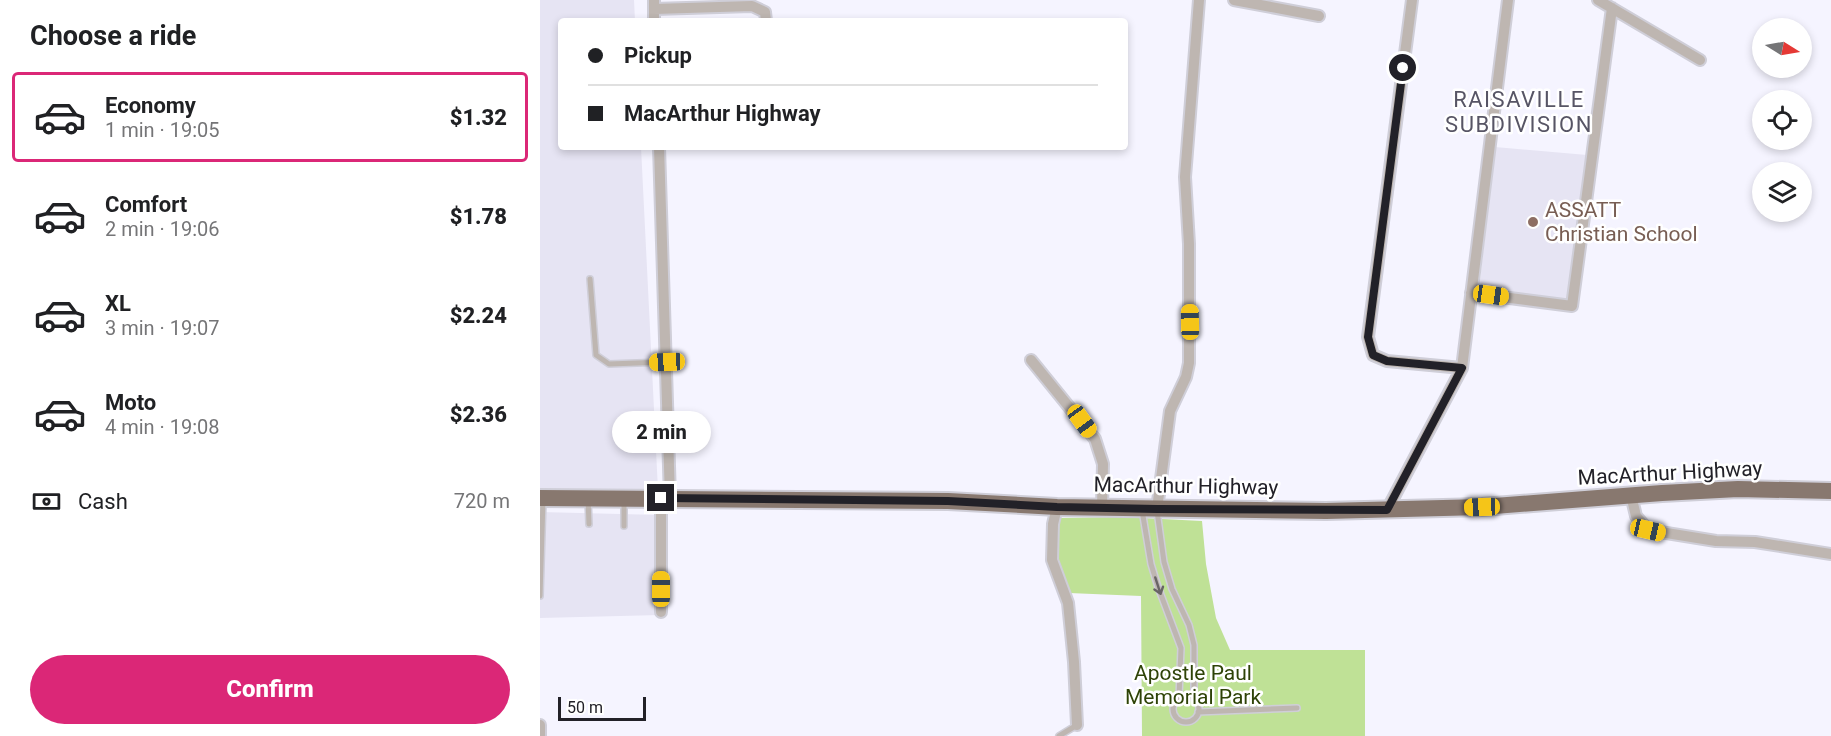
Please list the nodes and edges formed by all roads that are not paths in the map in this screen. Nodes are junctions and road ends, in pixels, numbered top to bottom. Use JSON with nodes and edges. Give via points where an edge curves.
{"nodes":[{"id":1,"x":1199,"y":0,"type":"edge"},
{"id":2,"x":1234,"y":0,"type":"edge"},
{"id":3,"x":1412,"y":0,"type":"edge"},
{"id":4,"x":1508,"y":0,"type":"edge"},
{"id":5,"x":1598,"y":0,"type":"edge"},
{"id":6,"x":1612,"y":8,"type":"junction"},
{"id":7,"x":654,"y":10,"type":"edge"},
{"id":8,"x":1319,"y":16,"type":"dead end"},
{"id":9,"x":766,"y":18,"type":"edge"},
{"id":10,"x":1700,"y":60,"type":"dead end"},
{"id":11,"x":659,"y":150,"type":"edge"},
{"id":12,"x":590,"y":279,"type":"dead end"},
{"id":13,"x":1471,"y":292,"type":"junction"},
{"id":14,"x":1031,"y":360,"type":"dead end"},
{"id":15,"x":667,"y":362,"type":"junction"},
{"id":16,"x":1462,"y":368,"type":"junction"},
{"id":17,"x":1831,"y":491,"type":"edge"},
{"id":18,"x":1631,"y":495,"type":"junction"},
{"id":19,"x":541,"y":498,"type":"edge"},
{"id":20,"x":588,"y":498,"type":"junction"},
{"id":21,"x":624,"y":498,"type":"junction"},
{"id":22,"x":665,"y":498,"type":"junction"},
{"id":23,"x":1057,"y":507,"type":"junction"},
{"id":24,"x":1102,"y":507,"type":"junction"},
{"id":25,"x":1149,"y":508,"type":"junction"},
{"id":26,"x":1387,"y":510,"type":"junction"},
{"id":27,"x":590,"y":524,"type":"dead end"},
{"id":28,"x":624,"y":526,"type":"dead end"},
{"id":29,"x":1161,"y":538,"type":"junction"},
{"id":30,"x":1147,"y":540,"type":"junction"},
{"id":31,"x":1831,"y":554,"type":"edge"},
{"id":32,"x":1164,"y":562,"type":"junction"},
{"id":33,"x":1151,"y":564,"type":"junction"},
{"id":34,"x":540,"y":596,"type":"edge"},
{"id":35,"x":661,"y":612,"type":"dead end"},
{"id":36,"x":1194,"y":645,"type":"junction"},
{"id":37,"x":1181,"y":648,"type":"junction"},
{"id":38,"x":1179,"y":697,"type":"junction"},
{"id":39,"x":1194,"y":698,"type":"junction"},
{"id":40,"x":1297,"y":708,"type":"dead end"},
{"id":41,"x":1198,"y":712,"type":"junction"},
{"id":42,"x":540,"y":725,"type":"edge"},
{"id":43,"x":1077,"y":725,"type":"joint"},
{"id":44,"x":540,"y":736,"type":"edge"},
{"id":45,"x":1059,"y":736,"type":"edge"}],
"edges":[{"from":1,"to":25,"type":"street","via":[[1185,177],[1189,363],[1170,411]]},
{"from":2,"to":8,"type":"street"},
{"from":3,"to":16,"type":"street","via":[[1369,345],[1373,355],[1387,361]]},
{"from":4,"to":13,"type":"street"},
{"from":5,"to":6,"type":"street"},
{"from":6,"to":10,"type":"street"},
{"from":6,"to":13,"type":"street","via":[[1572,306]]},
{"from":7,"to":9,"type":"street","via":[[752,6],[765,12]]},
{"from":11,"to":15,"type":"street"},
{"from":12,"to":15,"type":"lane","via":[[596,355],[609,364]]},
{"from":13,"to":16,"type":"street"},
{"from":14,"to":24,"type":"street","via":[[1095,439],[1103,464]]},
{"from":15,"to":22,"type":"street"},
{"from":16,"to":26,"type":"street"},
{"from":17,"to":18,"type":"highway","name":"MacArthur Highway","via":[[1738,489]]},
{"from":18,"to":26,"type":"highway","name":"MacArthur Highway"},
{"from":18,"to":31,"type":"street","via":[[1636,516],[1648,530]]},
{"from":19,"to":20,"type":"highway","name":"MacArthur Highway"},
{"from":19,"to":34,"type":"lane"},
{"from":20,"to":21,"type":"highway","name":"MacArthur Highway"},
{"from":20,"to":27,"type":"lane"},
{"from":21,"to":22,"type":"highway","name":"MacArthur Highway"},
{"from":21,"to":28,"type":"lane"},
{"from":22,"to":23,"type":"highway","name":"MacArthur Highway","via":[[948,501]]},
{"from":22,"to":35,"type":"street"},
{"from":23,"to":24,"type":"highway","name":"MacArthur Highway"},
{"from":23,"to":43,"type":"street","via":[[1052,561],[1068,603]]},
{"from":24,"to":25,"type":"highway","name":"MacArthur Highway"},
{"from":25,"to":26,"type":"highway","name":"MacArthur Highway"},
{"from":25,"to":29,"type":"lane"},
{"from":25,"to":30,"type":"lane"},
{"from":29,"to":30,"type":"lane"},
{"from":29,"to":32,"type":"lane"},
{"from":30,"to":33,"type":"lane"},
{"from":32,"to":33,"type":"lane"},
{"from":32,"to":36,"type":"lane"},
{"from":33,"to":37,"type":"lane","one_way":true},
{"from":36,"to":37,"type":"lane"},
{"from":36,"to":39,"type":"lane"},
{"from":37,"to":38,"type":"lane"},
{"from":38,"to":39,"type":"lane"},
{"from":38,"to":41,"type":"lane","via":[[1173,710],[1178,719],[1187,722]]},
{"from":39,"to":41,"type":"lane"},
{"from":40,"to":41,"type":"lane"},
{"from":42,"to":44,"type":"street"},
{"from":43,"to":45,"type":"lane"}]}
